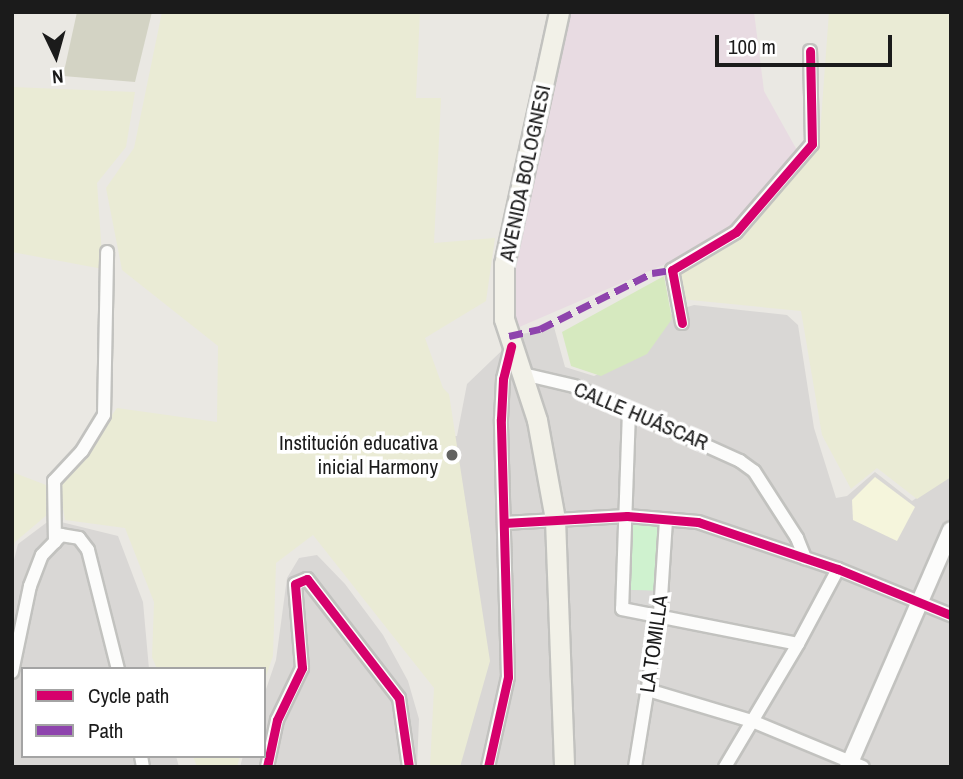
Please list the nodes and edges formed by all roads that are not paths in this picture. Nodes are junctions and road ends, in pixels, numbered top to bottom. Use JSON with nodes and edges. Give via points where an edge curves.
{"nodes":[{"id":1,"x":559,"y":12,"type":"edge"},
{"id":2,"x":810,"y":51,"type":"dead end"},
{"id":3,"x":107,"y":252,"type":"dead end"},
{"id":4,"x":682,"y":323,"type":"dead end"},
{"id":5,"x":512,"y":346,"type":"junction"},
{"id":6,"x":523,"y":374,"type":"junction"},
{"id":7,"x":629,"y":411,"type":"junction"},
{"id":8,"x":627,"y":516,"type":"junction"},
{"id":9,"x":555,"y":519,"type":"junction"},
{"id":10,"x":666,"y":520,"type":"junction"},
{"id":11,"x":504,"y":523,"type":"junction"},
{"id":12,"x":951,"y":530,"type":"edge"},
{"id":13,"x":55,"y":542,"type":"junction"},
{"id":14,"x":805,"y":558,"type":"junction"},
{"id":15,"x":838,"y":569,"type":"junction"},
{"id":16,"x":918,"y":601,"type":"junction"},
{"id":17,"x":660,"y":613,"type":"junction"},
{"id":18,"x":951,"y":615,"type":"edge"},
{"id":19,"x":798,"y":643,"type":"junction"},
{"id":20,"x":117,"y":667,"type":"edge"},
{"id":21,"x":12,"y":672,"type":"edge"},
{"id":22,"x":648,"y":690,"type":"junction"},
{"id":23,"x":752,"y":721,"type":"junction"},
{"id":24,"x":853,"y":765,"type":"edge"},
{"id":25,"x":267,"y":767,"type":"edge"},
{"id":26,"x":409,"y":767,"type":"edge"},
{"id":27,"x":488,"y":767,"type":"edge"},
{"id":28,"x":564,"y":767,"type":"edge"},
{"id":29,"x":635,"y":767,"type":"edge"},
{"id":30,"x":725,"y":767,"type":"edge"}],
"edges":[{"from":1,"to":5,"type":"main road","name":"AVENIDA BOLOGNESI","via":[[504,264],[504,319]]},
{"from":2,"to":4,"type":"street","via":[[812,144],[736,232],[673,270]]},
{"from":3,"to":13,"type":"street","via":[[104,415],[82,451],[54,481]]},
{"from":5,"to":6,"type":"main road","name":"AVENIDA BOLOGNESI"},
{"from":5,"to":11,"type":"street","via":[[503,379],[501,419]]},
{"from":6,"to":7,"type":"street","name":"CALLE HUÁSCAR","via":[[574,386]]},
{"from":6,"to":9,"type":"main road","name":"AVENIDA BOLOGNESI"},
{"from":7,"to":8,"type":"street"},
{"from":7,"to":14,"type":"street","name":"CALLE HUÁSCAR","via":[[705,443],[754,471]]},
{"from":8,"to":9,"type":"street"},
{"from":8,"to":10,"type":"street"},
{"from":8,"to":17,"type":"street","via":[[622,609]]},
{"from":9,"to":11,"type":"street"},
{"from":9,"to":28,"type":"main road","name":"AVENIDA BOLOGNESI"},
{"from":10,"to":14,"type":"street","via":[[698,522]]},
{"from":10,"to":17,"type":"street","name":"LA TOMILLA"},
{"from":11,"to":27,"type":"street","via":[[508,677]]},
{"from":12,"to":16,"type":"street"},
{"from":13,"to":20,"type":"street","via":[[61,535],[79,538],[88,551]]},
{"from":13,"to":21,"type":"street","via":[[42,555],[30,586]]},
{"from":14,"to":15,"type":"street"},
{"from":15,"to":16,"type":"street"},
{"from":15,"to":19,"type":"street"},
{"from":16,"to":18,"type":"street"},
{"from":16,"to":24,"type":"street"},
{"from":17,"to":19,"type":"street"},
{"from":17,"to":22,"type":"street","name":"LA TOMILLA"},
{"from":19,"to":23,"type":"street"},
{"from":22,"to":23,"type":"street"},
{"from":22,"to":29,"type":"street","name":"LA TOMILLA"},
{"from":23,"to":24,"type":"street"},
{"from":23,"to":30,"type":"street"},
{"from":25,"to":26,"type":"street","via":[[277,720],[302,668],[295,584],[307,579],[399,698]]}]}
